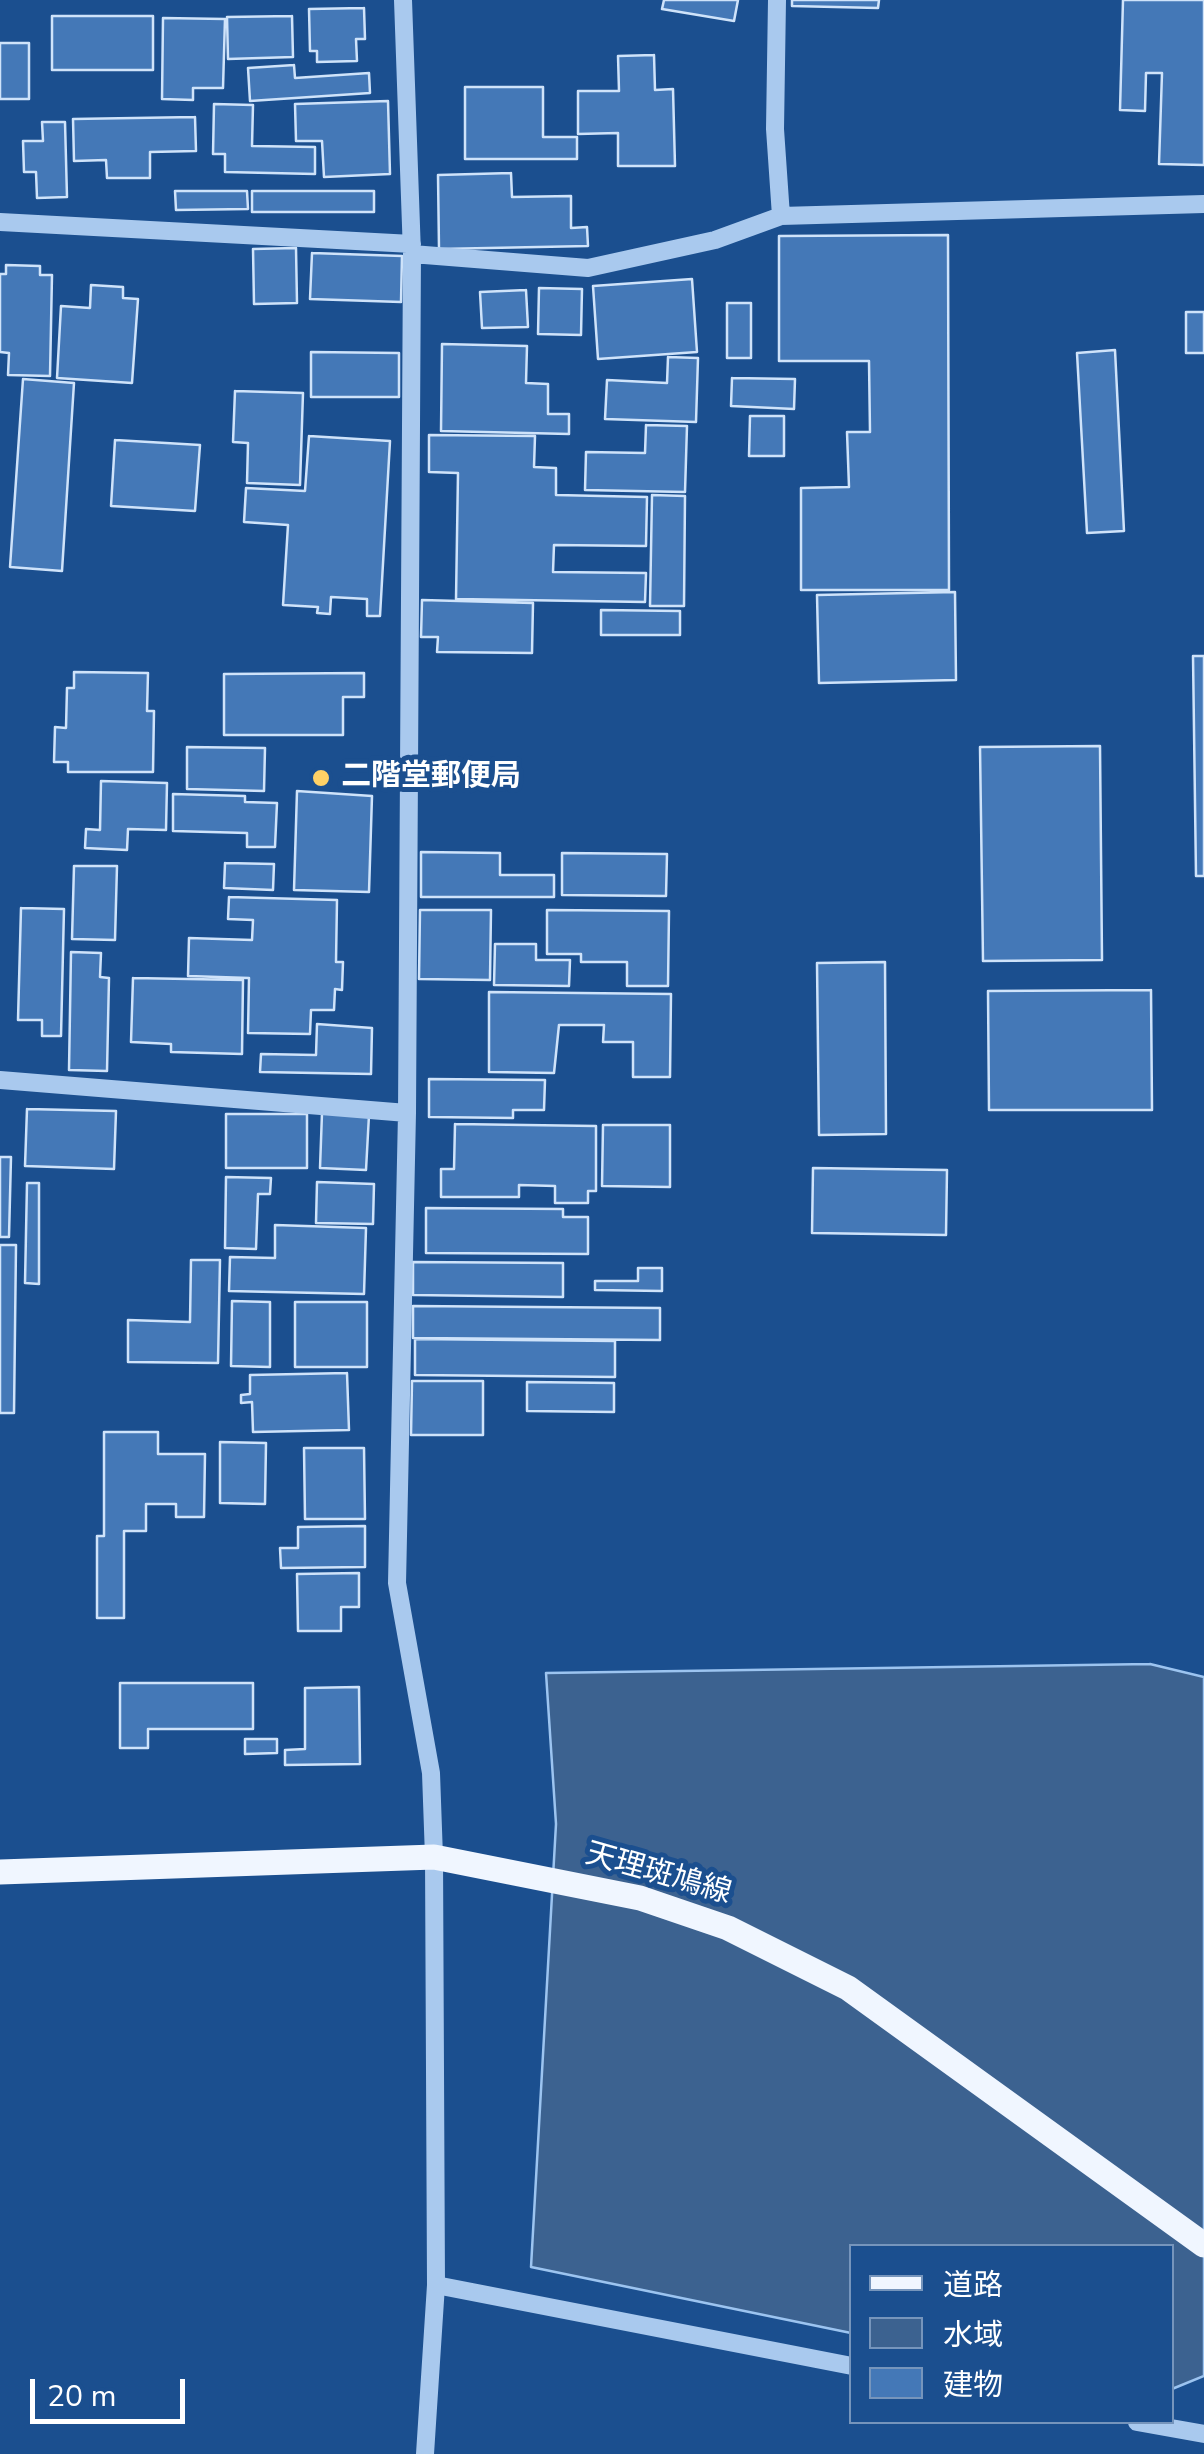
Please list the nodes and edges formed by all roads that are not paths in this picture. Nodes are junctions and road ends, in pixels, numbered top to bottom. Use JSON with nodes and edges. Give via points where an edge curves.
{"nodes":[{"id":1,"x":403,"y":0,"type":"edge"},
{"id":2,"x":776,"y":0,"type":"edge"},
{"id":3,"x":1204,"y":204,"type":"edge"},
{"id":4,"x":781,"y":216,"type":"junction"},
{"id":5,"x":0,"y":222,"type":"edge"},
{"id":6,"x":412,"y":249,"type":"junction"},
{"id":7,"x":0,"y":1080,"type":"edge"},
{"id":8,"x":406,"y":1113,"type":"junction"},
{"id":9,"x":434,"y":1857,"type":"junction"},
{"id":10,"x":0,"y":1872,"type":"edge"},
{"id":11,"x":1204,"y":2245,"type":"edge"},
{"id":12,"x":436,"y":2285,"type":"junction"},
{"id":13,"x":849,"y":2365,"type":"edge"},
{"id":14,"x":1149,"y":2424,"type":"edge"},
{"id":15,"x":1204,"y":2434,"type":"edge"},
{"id":16,"x":425,"y":2454,"type":"edge"}],
"edges":[{"from":1,"to":6,"type":"street"},
{"from":2,"to":4,"type":"street"},
{"from":3,"to":4,"type":"street"},
{"from":4,"to":6,"type":"street","via":[[714,240],[588,268]]},
{"from":5,"to":6,"type":"street"},
{"from":6,"to":8,"type":"street"},
{"from":7,"to":8,"type":"street"},
{"from":8,"to":9,"type":"street","via":[[397,1583],[431,1774]]},
{"from":9,"to":10,"type":"main road","name":"天理斑鳩線"},
{"from":9,"to":11,"type":"main road","name":"天理斑鳩線","via":[[640,1898],[728,1928],[848,1988]]},
{"from":9,"to":12,"type":"street"},
{"from":12,"to":13,"type":"street"},
{"from":12,"to":16,"type":"street"},
{"from":14,"to":15,"type":"street"}]}
